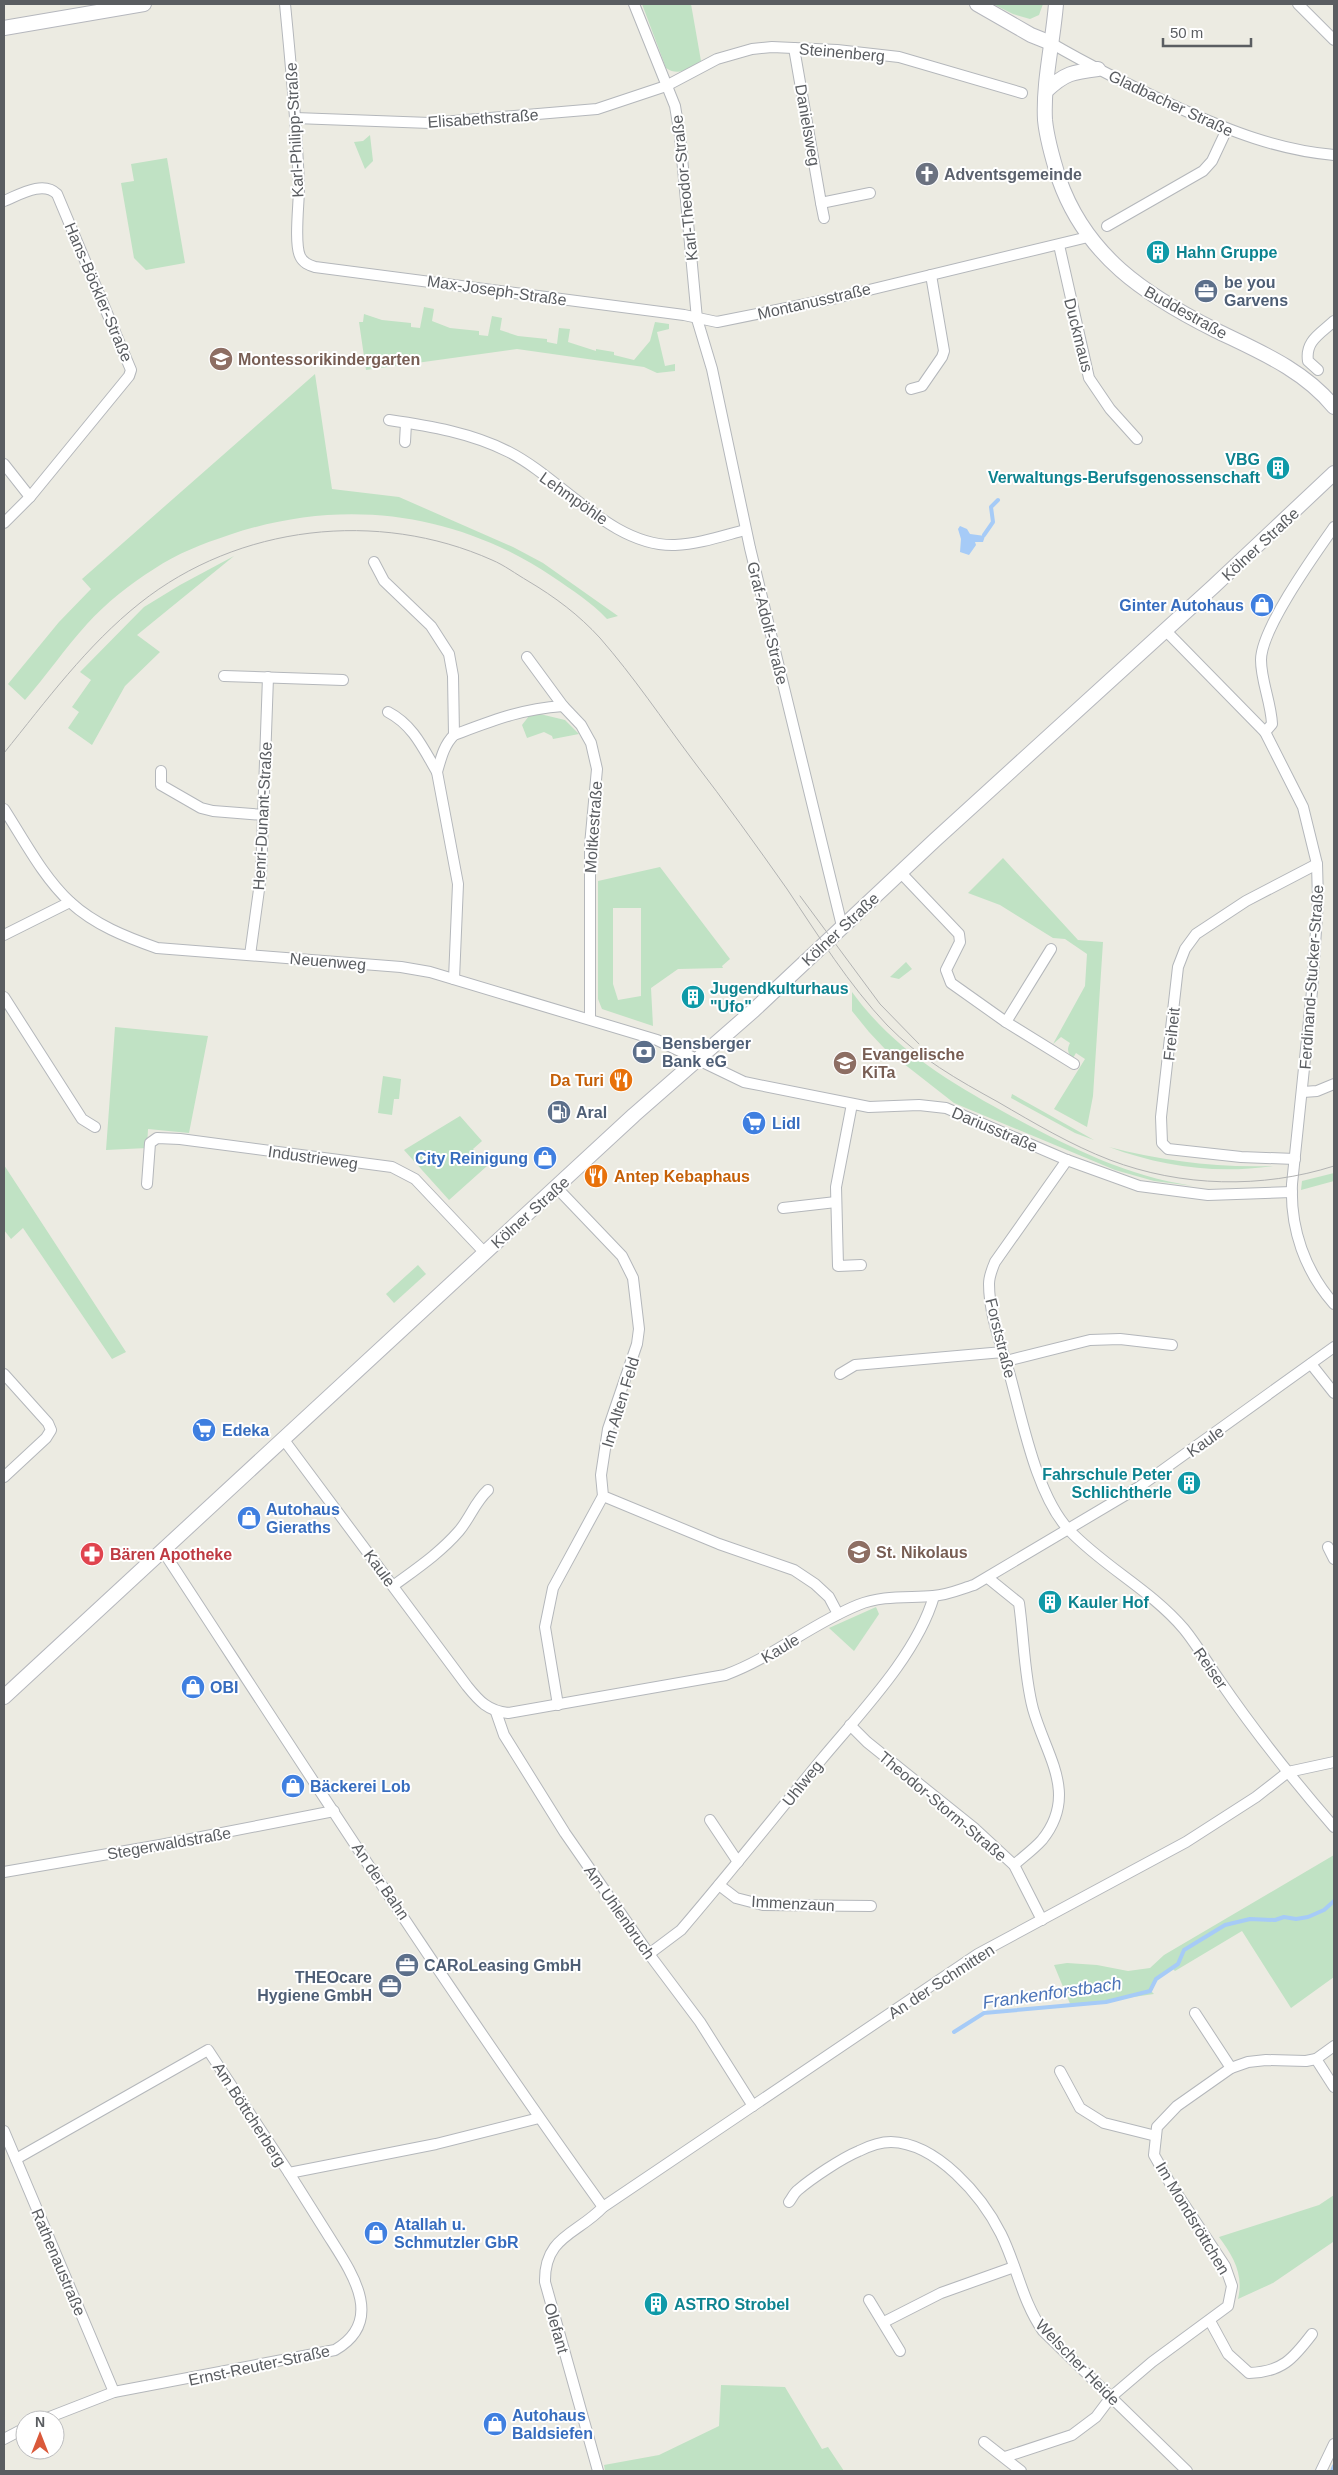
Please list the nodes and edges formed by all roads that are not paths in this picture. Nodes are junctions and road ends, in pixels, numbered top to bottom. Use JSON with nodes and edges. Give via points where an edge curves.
{"nodes":[{"id":1,"x":144,"y":4,"type":"edge"},
{"id":2,"x":285,"y":4,"type":"edge"},
{"id":3,"x":634,"y":4,"type":"edge"},
{"id":4,"x":977,"y":4,"type":"edge"},
{"id":5,"x":1056,"y":4,"type":"edge"},
{"id":6,"x":1298,"y":4,"type":"edge"},
{"id":7,"x":83,"y":9,"type":"edge"},
{"id":8,"x":4,"y":28,"type":"edge"},
{"id":9,"x":1334,"y":40,"type":"edge"},
{"id":10,"x":1051,"y":42,"type":"junction"},
{"id":11,"x":794,"y":48,"type":"junction"},
{"id":12,"x":1098,"y":69,"type":"junction"},
{"id":13,"x":666,"y":86,"type":"junction"},
{"id":14,"x":1046,"y":91,"type":"junction"},
{"id":15,"x":1022,"y":93,"type":"dead end"},
{"id":16,"x":295,"y":118,"type":"junction"},
{"id":17,"x":1227,"y":130,"type":"junction"},
{"id":18,"x":1334,"y":155,"type":"edge"},
{"id":19,"x":870,"y":193,"type":"dead end"},
{"id":20,"x":4,"y":201,"type":"edge"},
{"id":21,"x":822,"y":203,"type":"junction"},
{"id":22,"x":824,"y":218,"type":"dead end"},
{"id":23,"x":1107,"y":226,"type":"dead end"},
{"id":24,"x":1088,"y":237,"type":"junction"},
{"id":25,"x":1059,"y":245,"type":"junction"},
{"id":26,"x":300,"y":257,"type":"joint"},
{"id":27,"x":931,"y":275,"type":"junction"},
{"id":28,"x":697,"y":319,"type":"junction"},
{"id":29,"x":1334,"y":321,"type":"edge"},
{"id":30,"x":1318,"y":370,"type":"dead end"},
{"id":31,"x":911,"y":389,"type":"dead end"},
{"id":32,"x":1319,"y":389,"type":"junction"},
{"id":33,"x":1334,"y":395,"type":"edge"},
{"id":34,"x":1334,"y":407,"type":"edge"},
{"id":35,"x":389,"y":420,"type":"dead end"},
{"id":36,"x":406,"y":423,"type":"junction"},
{"id":37,"x":1137,"y":439,"type":"dead end"},
{"id":38,"x":405,"y":442,"type":"dead end"},
{"id":39,"x":4,"y":464,"type":"edge"},
{"id":40,"x":1334,"y":473,"type":"edge"},
{"id":41,"x":30,"y":497,"type":"junction"},
{"id":42,"x":4,"y":523,"type":"edge"},
{"id":43,"x":1334,"y":527,"type":"edge"},
{"id":44,"x":746,"y":530,"type":"junction"},
{"id":45,"x":374,"y":562,"type":"dead end"},
{"id":46,"x":1165,"y":630,"type":"junction"},
{"id":47,"x":526,"y":657,"type":"dead end"},
{"id":48,"x":224,"y":676,"type":"dead end"},
{"id":49,"x":268,"y":677,"type":"junction"},
{"id":50,"x":342,"y":680,"type":"dead end"},
{"id":51,"x":563,"y":706,"type":"junction"},
{"id":52,"x":388,"y":712,"type":"dead end"},
{"id":53,"x":1264,"y":732,"type":"junction"},
{"id":54,"x":454,"y":735,"type":"junction"},
{"id":55,"x":160,"y":771,"type":"dead end"},
{"id":56,"x":437,"y":772,"type":"junction"},
{"id":57,"x":4,"y":809,"type":"edge"},
{"id":58,"x":264,"y":815,"type":"junction"},
{"id":59,"x":1317,"y":864,"type":"junction"},
{"id":60,"x":901,"y":874,"type":"junction"},
{"id":61,"x":70,"y":902,"type":"junction"},
{"id":62,"x":842,"y":926,"type":"junction"},
{"id":63,"x":4,"y":935,"type":"edge"},
{"id":64,"x":1051,"y":949,"type":"dead end"},
{"id":65,"x":250,"y":955,"type":"junction"},
{"id":66,"x":454,"y":979,"type":"junction"},
{"id":67,"x":4,"y":997,"type":"edge"},
{"id":68,"x":590,"y":1018,"type":"junction"},
{"id":69,"x":1006,"y":1022,"type":"junction"},
{"id":70,"x":699,"y":1059,"type":"junction"},
{"id":71,"x":1074,"y":1064,"type":"dead end"},
{"id":72,"x":1334,"y":1084,"type":"edge"},
{"id":73,"x":1303,"y":1092,"type":"junction"},
{"id":74,"x":852,"y":1104,"type":"junction"},
{"id":75,"x":95,"y":1127,"type":"dead end"},
{"id":76,"x":1295,"y":1159,"type":"junction"},
{"id":77,"x":1067,"y":1160,"type":"junction"},
{"id":78,"x":147,"y":1184,"type":"dead end"},
{"id":79,"x":557,"y":1188,"type":"junction"},
{"id":80,"x":1292,"y":1192,"type":"junction"},
{"id":81,"x":836,"y":1202,"type":"junction"},
{"id":82,"x":783,"y":1208,"type":"dead end"},
{"id":83,"x":485,"y":1253,"type":"junction"},
{"id":84,"x":861,"y":1265,"type":"dead end"},
{"id":85,"x":1334,"y":1304,"type":"edge"},
{"id":86,"x":1172,"y":1345,"type":"dead end"},
{"id":87,"x":1334,"y":1346,"type":"edge"},
{"id":88,"x":1005,"y":1356,"type":"junction"},
{"id":89,"x":1311,"y":1364,"type":"junction"},
{"id":90,"x":4,"y":1374,"type":"edge"},
{"id":91,"x":840,"y":1374,"type":"dead end"},
{"id":92,"x":1334,"y":1393,"type":"edge"},
{"id":93,"x":284,"y":1440,"type":"junction"},
{"id":94,"x":4,"y":1477,"type":"edge"},
{"id":95,"x":488,"y":1490,"type":"dead end"},
{"id":96,"x":603,"y":1496,"type":"junction"},
{"id":97,"x":1067,"y":1529,"type":"junction"},
{"id":98,"x":1328,"y":1546,"type":"dead end"},
{"id":99,"x":163,"y":1551,"type":"junction"},
{"id":100,"x":1334,"y":1558,"type":"edge"},
{"id":101,"x":988,"y":1578,"type":"junction"},
{"id":102,"x":393,"y":1586,"type":"junction"},
{"id":103,"x":934,"y":1596,"type":"junction"},
{"id":104,"x":838,"y":1614,"type":"junction"},
{"id":105,"x":4,"y":1697,"type":"edge"},
{"id":106,"x":558,"y":1705,"type":"junction"},
{"id":107,"x":496,"y":1712,"type":"junction"},
{"id":108,"x":850,"y":1725,"type":"junction"},
{"id":109,"x":1334,"y":1762,"type":"edge"},
{"id":110,"x":1288,"y":1772,"type":"junction"},
{"id":111,"x":334,"y":1811,"type":"junction"},
{"id":112,"x":710,"y":1820,"type":"dead end"},
{"id":113,"x":1334,"y":1828,"type":"edge"},
{"id":114,"x":738,"y":1862,"type":"junction"},
{"id":115,"x":1014,"y":1865,"type":"junction"},
{"id":116,"x":4,"y":1872,"type":"edge"},
{"id":117,"x":719,"y":1885,"type":"junction"},
{"id":118,"x":871,"y":1906,"type":"dead end"},
{"id":119,"x":1042,"y":1920,"type":"junction"},
{"id":120,"x":649,"y":1954,"type":"junction"},
{"id":121,"x":1195,"y":2012,"type":"dead end"},
{"id":122,"x":1334,"y":2046,"type":"edge"},
{"id":123,"x":1316,"y":2058,"type":"junction"},
{"id":124,"x":1231,"y":2068,"type":"junction"},
{"id":125,"x":1060,"y":2071,"type":"dead end"},
{"id":126,"x":1334,"y":2087,"type":"edge"},
{"id":127,"x":753,"y":2106,"type":"junction"},
{"id":128,"x":539,"y":2118,"type":"junction"},
{"id":129,"x":4,"y":2131,"type":"edge"},
{"id":130,"x":1156,"y":2136,"type":"junction"},
{"id":131,"x":16,"y":2159,"type":"junction"},
{"id":132,"x":289,"y":2173,"type":"junction"},
{"id":133,"x":789,"y":2202,"type":"dead end"},
{"id":134,"x":603,"y":2207,"type":"junction"},
{"id":135,"x":1014,"y":2267,"type":"junction"},
{"id":136,"x":869,"y":2300,"type":"dead end"},
{"id":137,"x":1210,"y":2321,"type":"junction"},
{"id":138,"x":884,"y":2322,"type":"junction"},
{"id":139,"x":1312,"y":2334,"type":"dead end"},
{"id":140,"x":900,"y":2351,"type":"dead end"},
{"id":141,"x":114,"y":2392,"type":"junction"},
{"id":142,"x":1112,"y":2397,"type":"junction"},
{"id":143,"x":65,"y":2411,"type":"edge"},
{"id":144,"x":984,"y":2442,"type":"dead end"},
{"id":145,"x":1334,"y":2444,"type":"edge"},
{"id":146,"x":1005,"y":2457,"type":"junction"},
{"id":147,"x":598,"y":2471,"type":"edge"},
{"id":148,"x":1021,"y":2471,"type":"edge"},
{"id":149,"x":1187,"y":2471,"type":"edge"},
{"id":150,"x":1321,"y":2471,"type":"edge"}],
"edges":[{"from":1,"to":7,"type":"main road"},
{"from":2,"to":16,"type":"street","name":"Karl-Philipp-Straße"},
{"from":3,"to":13,"type":"street","name":"Karl-Theodor-Straße"},
{"from":4,"to":10,"type":"main road"},
{"from":5,"to":10,"type":"main road"},
{"from":6,"to":9,"type":"street"},
{"from":7,"to":8,"type":"main road"},
{"from":10,"to":12,"type":"street","name":"Gladbacher Straße"},
{"from":10,"to":14,"type":"main road","name":"Buddestraße"},
{"from":11,"to":13,"type":"street","name":"Steinenberg","via":[[752,49],[726,56]]},
{"from":11,"to":15,"type":"street","name":"Steinenberg","via":[[899,57]]},
{"from":11,"to":21,"type":"street","name":"Danielsweg"},
{"from":12,"to":14,"type":"main road","via":[[1073,72]]},
{"from":12,"to":17,"type":"street","name":"Gladbacher Straße"},
{"from":13,"to":16,"type":"street","name":"Elisabethstraße","via":[[593,109],[430,123]]},
{"from":13,"to":28,"type":"street","name":"Karl-Theodor-Straße","via":[[675,106],[680,136]]},
{"from":14,"to":24,"type":"main road","name":"Buddestraße","via":[[1045,120],[1052,157],[1065,194]]},
{"from":16,"to":26,"type":"street","name":"Karl-Philipp-Straße"},
{"from":17,"to":18,"type":"street","name":"Gladbacher Straße","via":[[1286,148]]},
{"from":17,"to":23,"type":"street","via":[[1212,161],[1203,171]]},
{"from":19,"to":21,"type":"street"},
{"from":20,"to":41,"type":"street","name":"Hans-Böckler-Straße","via":[[38,188],[49,188],[57,194],[131,366],[129,376]]},
{"from":21,"to":22,"type":"street","name":"Danielsweg"},
{"from":24,"to":25,"type":"street","name":"Montanusstraße"},
{"from":24,"to":32,"type":"main road","name":"Buddestraße","via":[[1124,273],[1157,298],[1286,366]]},
{"from":25,"to":27,"type":"street","name":"Montanusstraße"},
{"from":25,"to":37,"type":"street","name":"Duckmaus","via":[[1089,378],[1110,409]]},
{"from":26,"to":28,"type":"street","name":"Max-Joseph-Straße","via":[[315,267]]},
{"from":27,"to":28,"type":"street","name":"Montanusstraße","via":[[717,322]]},
{"from":27,"to":31,"type":"street","via":[[944,351],[922,386]]},
{"from":28,"to":44,"type":"street","name":"Graf-Adolf-Straße","via":[[712,369]]},
{"from":29,"to":30,"type":"street","via":[[1310,342],[1308,362]]},
{"from":32,"to":33,"type":"main road"},
{"from":32,"to":34,"type":"main road","name":"Buddestraße"},
{"from":35,"to":36,"type":"street","name":"Lehmpöhle"},
{"from":36,"to":38,"type":"street"},
{"from":36,"to":44,"type":"street","name":"Lehmpöhle","via":[[467,435],[511,453],[621,531],[643,540],[674,545]]},
{"from":39,"to":41,"type":"street"},
{"from":40,"to":46,"type":"main road","name":"Kölner Straße"},
{"from":41,"to":42,"type":"street","name":"Hans-Böckler-Straße"},
{"from":43,"to":53,"type":"street","via":[[1266,634],[1261,660],[1272,724]]},
{"from":44,"to":62,"type":"street","name":"Graf-Adolf-Straße"},
{"from":45,"to":54,"type":"street","via":[[384,581],[431,626],[449,654],[453,676]]},
{"from":46,"to":53,"type":"street","name":"Ferdinand-Stucker-Straße"},
{"from":46,"to":60,"type":"main road","name":"Kölner Straße"},
{"from":47,"to":51,"type":"street","name":"Moltkestraße"},
{"from":48,"to":49,"type":"street"},
{"from":49,"to":50,"type":"street"},
{"from":49,"to":58,"type":"street","name":"Henri-Dunant-Straße"},
{"from":51,"to":54,"type":"street","via":[[513,713]]},
{"from":51,"to":68,"type":"street","name":"Moltkestraße","via":[[591,743],[597,769],[590,845]]},
{"from":52,"to":56,"type":"street","via":[[403,720],[415,734]]},
{"from":53,"to":59,"type":"street","name":"Ferdinand-Stucker-Straße","via":[[1303,807]]},
{"from":54,"to":56,"type":"street","via":[[448,742]]},
{"from":55,"to":58,"type":"street","via":[[161,785],[201,808]]},
{"from":56,"to":66,"type":"street","via":[[458,884]]},
{"from":57,"to":61,"type":"street","name":"Neuenweg","via":[[56,887]]},
{"from":58,"to":65,"type":"street","name":"Henri-Dunant-Straße","via":[[261,875]]},
{"from":59,"to":73,"type":"street","name":"Ferdinand-Stucker-Straße","via":[[1317,933]]},
{"from":59,"to":76,"type":"street","name":"Freiheit","via":[[1246,901],[1196,934],[1186,949],[1178,967],[1161,1117],[1162,1143],[1168,1149]]},
{"from":60,"to":62,"type":"main road","name":"Kölner Straße"},
{"from":60,"to":69,"type":"street","via":[[959,934],[960,942],[946,966],[951,982]]},
{"from":61,"to":63,"type":"street"},
{"from":61,"to":65,"type":"street","name":"Neuenweg","via":[[123,936],[157,948]]},
{"from":62,"to":70,"type":"main road","name":"Kölner Straße"},
{"from":64,"to":69,"type":"street","via":[[1040,975]]},
{"from":65,"to":66,"type":"street","name":"Neuenweg","via":[[405,967]]},
{"from":66,"to":68,"type":"street","name":"Neuenweg"},
{"from":67,"to":75,"type":"street","via":[[82,1119]]},
{"from":68,"to":70,"type":"street","name":"Neuenweg","via":[[659,1040]]},
{"from":69,"to":71,"type":"street"},
{"from":70,"to":74,"type":"street","name":"Dariusstraße","via":[[744,1082]]},
{"from":70,"to":79,"type":"main road","name":"Kölner Straße"},
{"from":72,"to":73,"type":"street","via":[[1317,1091]]},
{"from":73,"to":76,"type":"street","name":"Ferdinand-Stucker-Straße"},
{"from":74,"to":77,"type":"street","name":"Dariusstraße","via":[[946,1108]]},
{"from":74,"to":81,"type":"street"},
{"from":76,"to":80,"type":"street","name":"Ferdinand-Stucker-Straße"},
{"from":77,"to":80,"type":"street","name":"Dariusstraße","via":[[1139,1186],[1208,1195]]},
{"from":77,"to":88,"type":"street","name":"Forststraße","via":[[992,1268],[990,1292]]},
{"from":78,"to":83,"type":"street","name":"Industrieweg","via":[[150,1143],[157,1138],[392,1167],[415,1180]]},
{"from":79,"to":83,"type":"main road","name":"Kölner Straße"},
{"from":79,"to":96,"type":"street","name":"Im Alten Feld","via":[[622,1256],[633,1278],[639,1329],[637,1344],[608,1429],[601,1475]]},
{"from":80,"to":85,"type":"street","name":"Ferdinand-Stucker-Straße","via":[[1298,1241],[1322,1290]]},
{"from":81,"to":82,"type":"street"},
{"from":81,"to":84,"type":"street","via":[[838,1266]]},
{"from":83,"to":93,"type":"main road","name":"Kölner Straße"},
{"from":86,"to":88,"type":"street","via":[[1120,1338],[1090,1340]]},
{"from":87,"to":89,"type":"street","name":"Kaule"},
{"from":88,"to":91,"type":"street","via":[[855,1365]]},
{"from":88,"to":97,"type":"street","name":"Forststraße","via":[[1034,1463],[1049,1500]]},
{"from":89,"to":92,"type":"street"},
{"from":89,"to":97,"type":"street","name":"Kaule","via":[[1138,1487]]},
{"from":90,"to":94,"type":"street","via":[[51,1430]]},
{"from":93,"to":99,"type":"main road","name":"Kölner Straße"},
{"from":93,"to":102,"type":"street","name":"Kaule"},
{"from":95,"to":102,"type":"street","via":[[479,1498],[459,1531],[432,1557]]},
{"from":96,"to":104,"type":"street","via":[[718,1544],[794,1570],[829,1597]]},
{"from":96,"to":106,"type":"street","via":[[553,1588],[545,1627]]},
{"from":97,"to":101,"type":"street","name":"Kaule"},
{"from":97,"to":110,"type":"street","name":"Reiser","via":[[1184,1629]]},
{"from":98,"to":100,"type":"street"},
{"from":99,"to":105,"type":"main road","name":"Kölner Straße"},
{"from":99,"to":111,"type":"street","name":"An der Bahn"},
{"from":101,"to":103,"type":"street","name":"Kaule"},
{"from":101,"to":115,"type":"street","via":[[1019,1603],[1033,1707],[1059,1783],[1060,1804],[1056,1818],[1041,1840]]},
{"from":102,"to":107,"type":"street","name":"Kaule","via":[[467,1686],[484,1705]]},
{"from":103,"to":104,"type":"street","name":"Kaule","via":[[877,1599]]},
{"from":103,"to":108,"type":"street","name":"Uhlweg","via":[[919,1634]]},
{"from":104,"to":106,"type":"street","name":"Kaule","via":[[753,1664],[725,1675]]},
{"from":106,"to":107,"type":"street","name":"Kaule"},
{"from":107,"to":120,"type":"street","name":"Am Uhlenbruch","via":[[504,1735],[565,1833]]},
{"from":108,"to":114,"type":"street","name":"Uhlweg"},
{"from":108,"to":115,"type":"street","name":"Theodor-Storm-Straße","via":[[866,1742],[974,1828]]},
{"from":109,"to":110,"type":"street"},
{"from":110,"to":113,"type":"street","name":"Reiser"},
{"from":110,"to":119,"type":"street","name":"An der Schmitten","via":[[1256,1797],[1186,1842]]},
{"from":111,"to":116,"type":"street","name":"Stegerwaldstraße"},
{"from":111,"to":128,"type":"street","name":"An der Bahn"},
{"from":112,"to":114,"type":"street"},
{"from":114,"to":117,"type":"street","name":"Uhlweg"},
{"from":115,"to":119,"type":"street","name":"Theodor-Storm-Straße"},
{"from":117,"to":118,"type":"street","name":"Immenzaun","via":[[736,1898],[763,1905]]},
{"from":117,"to":120,"type":"street","name":"Uhlweg","via":[[681,1930]]},
{"from":119,"to":127,"type":"street","name":"An der Schmitten","via":[[978,1954]]},
{"from":120,"to":127,"type":"street","name":"Am Uhlenbruch","via":[[700,2022]]},
{"from":121,"to":124,"type":"street"},
{"from":122,"to":123,"type":"street"},
{"from":123,"to":124,"type":"street","via":[[1291,2062],[1248,2062]]},
{"from":123,"to":126,"type":"street"},
{"from":124,"to":130,"type":"street","via":[[1177,2106],[1157,2127]]},
{"from":125,"to":130,"type":"street","via":[[1080,2108],[1104,2123]]},
{"from":127,"to":134,"type":"street","name":"An der Schmitten"},
{"from":128,"to":132,"type":"street","name":"Am Böttcherberg","via":[[436,2144]]},
{"from":128,"to":134,"type":"street","name":"An der Bahn"},
{"from":129,"to":131,"type":"street","name":"Rathenaustraße"},
{"from":130,"to":137,"type":"street","name":"Im Mondsröttchen","via":[[1154,2155],[1225,2266],[1232,2286],[1228,2306]]},
{"from":131,"to":132,"type":"street","name":"Am Böttcherberg","via":[[208,2050]]},
{"from":131,"to":141,"type":"street","name":"Rathenaustraße"},
{"from":132,"to":141,"type":"street","name":"Ernst-Reuter-Straße","via":[[358,2286],[362,2308],[355,2333],[335,2350]]},
{"from":133,"to":135,"type":"street","name":"Welscher Heide","via":[[796,2191],[851,2154],[872,2145],[908,2144],[928,2152],[964,2182],[1000,2233]]},
{"from":134,"to":147,"type":"street","name":"Olefant","via":[[555,2246],[544,2272],[547,2293]]},
{"from":135,"to":138,"type":"street","via":[[941,2292]]},
{"from":135,"to":142,"type":"street","name":"Welscher Heide","via":[[1031,2314],[1044,2331]]},
{"from":136,"to":138,"type":"street"},
{"from":137,"to":139,"type":"street","via":[[1228,2354],[1249,2373],[1268,2372],[1294,2358]]},
{"from":137,"to":142,"type":"street","name":"Im Mondsröttchen","via":[[1152,2362]]},
{"from":138,"to":140,"type":"street"},
{"from":141,"to":143,"type":"street","name":"Ernst-Reuter-Straße"},
{"from":142,"to":146,"type":"street","name":"Im Mondsröttchen","via":[[1096,2417],[1072,2435]]},
{"from":142,"to":149,"type":"street","name":"Welscher Heide"},
{"from":144,"to":146,"type":"street"},
{"from":145,"to":150,"type":"street"},
{"from":146,"to":148,"type":"street"}]}
